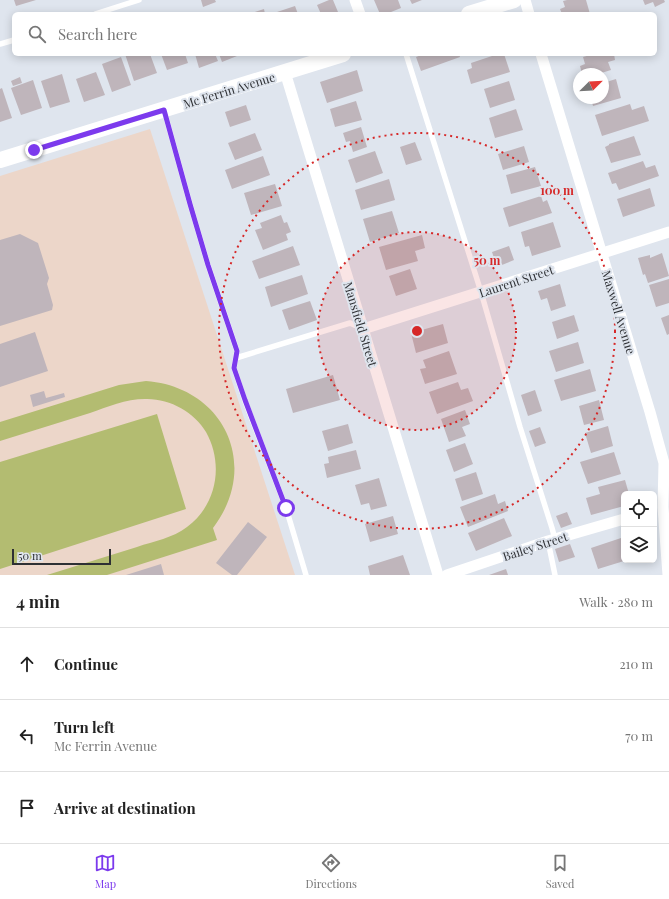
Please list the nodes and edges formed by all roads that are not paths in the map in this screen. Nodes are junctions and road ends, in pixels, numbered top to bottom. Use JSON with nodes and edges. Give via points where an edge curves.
{"nodes":[{"id":1,"x":139,"y":0,"type":"edge"},
{"id":2,"x":355,"y":0,"type":"edge"},
{"id":3,"x":514,"y":0,"type":"edge"},
{"id":4,"x":524,"y":0,"type":"edge"},
{"id":5,"x":101,"y":12,"type":"edge"},
{"id":6,"x":359,"y":12,"type":"edge"},
{"id":7,"x":475,"y":12,"type":"edge"},
{"id":8,"x":528,"y":12,"type":"edge"},
{"id":9,"x":12,"y":41,"type":"edge"},
{"id":10,"x":0,"y":44,"type":"edge"},
{"id":11,"x":337,"y":56,"type":"edge"},
{"id":12,"x":407,"y":56,"type":"edge"},
{"id":13,"x":542,"y":56,"type":"edge"},
{"id":14,"x":285,"y":72,"type":"junction"},
{"id":15,"x":164,"y":110,"type":"junction"},
{"id":16,"x":0,"y":160,"type":"edge"},
{"id":17,"x":669,"y":232,"type":"edge"},
{"id":18,"x":601,"y":253,"type":"junction"},
{"id":19,"x":481,"y":292,"type":"junction"},
{"id":20,"x":363,"y":329,"type":"junction"},
{"id":21,"x":236,"y":358,"type":"junction"},
{"id":22,"x":658,"y":509,"type":"edge"},
{"id":23,"x":621,"y":520,"type":"edge"},
{"id":24,"x":552,"y":540,"type":"junction"},
{"id":25,"x":306,"y":575,"type":"edge"},
{"id":26,"x":438,"y":575,"type":"edge"},
{"id":27,"x":447,"y":575,"type":"edge"},
{"id":28,"x":555,"y":575,"type":"edge"},
{"id":29,"x":668,"y":575,"type":"edge"}],
"edges":[{"from":1,"to":5,"type":"lane"},
{"from":2,"to":6,"type":"street"},
{"from":3,"to":7,"type":"street"},
{"from":4,"to":8,"type":"street"},
{"from":9,"to":10,"type":"lane"},
{"from":11,"to":14,"type":"street","name":"Mc Ferrin Avenue"},
{"from":12,"to":19,"type":"lane"},
{"from":13,"to":18,"type":"street","name":"Maxwell Avenue"},
{"from":14,"to":15,"type":"street","name":"Mc Ferrin Avenue"},
{"from":14,"to":20,"type":"street","name":"Mansfield Street"},
{"from":15,"to":16,"type":"street","name":"Mc Ferrin Avenue"},
{"from":15,"to":21,"type":"lane","via":[[203,250],[237,351]]},
{"from":17,"to":18,"type":"street","name":"Laurent Street"},
{"from":18,"to":19,"type":"street","name":"Laurent Street"},
{"from":18,"to":22,"type":"street","name":"Maxwell Avenue","via":[[664,464]]},
{"from":19,"to":20,"type":"street","name":"Laurent Street"},
{"from":19,"to":24,"type":"lane","via":[[552,528]]},
{"from":20,"to":21,"type":"lane","via":[[350,324]]},
{"from":20,"to":26,"type":"street","name":"Mansfield Street"},
{"from":21,"to":25,"type":"lane","via":[[234,368],[286,508]]},
{"from":22,"to":29,"type":"street","name":"Maxwell Avenue"},
{"from":23,"to":24,"type":"street","name":"Bailey Street"},
{"from":24,"to":27,"type":"street","name":"Bailey Street"},
{"from":24,"to":28,"type":"lane"}]}
